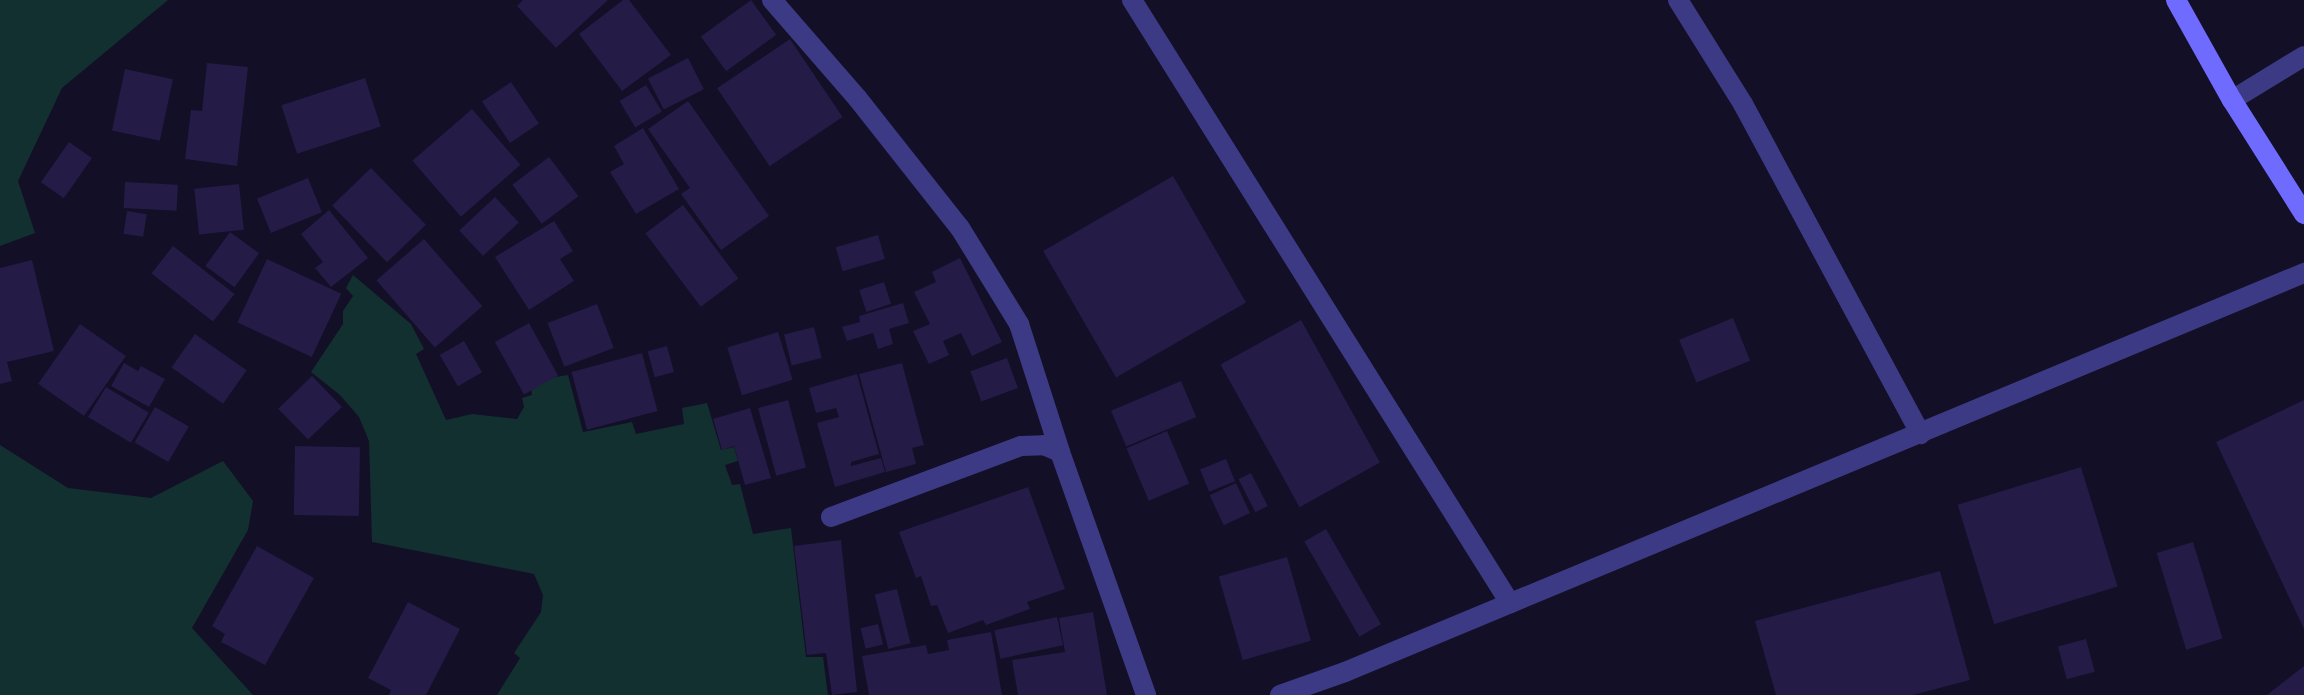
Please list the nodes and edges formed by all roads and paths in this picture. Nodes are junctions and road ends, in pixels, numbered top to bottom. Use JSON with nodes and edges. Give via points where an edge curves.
{"nodes":[{"id":1,"x":772,"y":0,"type":"edge"},
{"id":2,"x":1132,"y":0,"type":"edge"},
{"id":3,"x":1678,"y":0,"type":"edge"},
{"id":4,"x":2176,"y":0,"type":"edge"},
{"id":5,"x":2304,"y":56,"type":"edge"},
{"id":6,"x":2232,"y":100,"type":"junction"},
{"id":7,"x":2304,"y":214,"type":"edge"},
{"id":8,"x":2304,"y":273,"type":"edge"},
{"id":9,"x":1921,"y":434,"type":"junction"},
{"id":10,"x":1060,"y":452,"type":"junction"},
{"id":11,"x":831,"y":517,"type":"dead end"},
{"id":12,"x":1510,"y":603,"type":"junction"},
{"id":13,"x":1146,"y":695,"type":"edge"},
{"id":14,"x":1280,"y":695,"type":"edge"}],
"edges":[{"from":1,"to":10,"type":"street","via":[[960,228],[1019,324]]},
{"from":2,"to":12,"type":"street"},
{"from":3,"to":9,"type":"street","via":[[1743,104]]},
{"from":4,"to":6,"type":"main road"},
{"from":5,"to":6,"type":"street"},
{"from":6,"to":7,"type":"main road"},
{"from":8,"to":9,"type":"street"},
{"from":9,"to":12,"type":"street"},
{"from":10,"to":11,"type":"street","via":[[1044,445],[1021,446]]},
{"from":10,"to":13,"type":"street"},
{"from":12,"to":14,"type":"street"}]}
